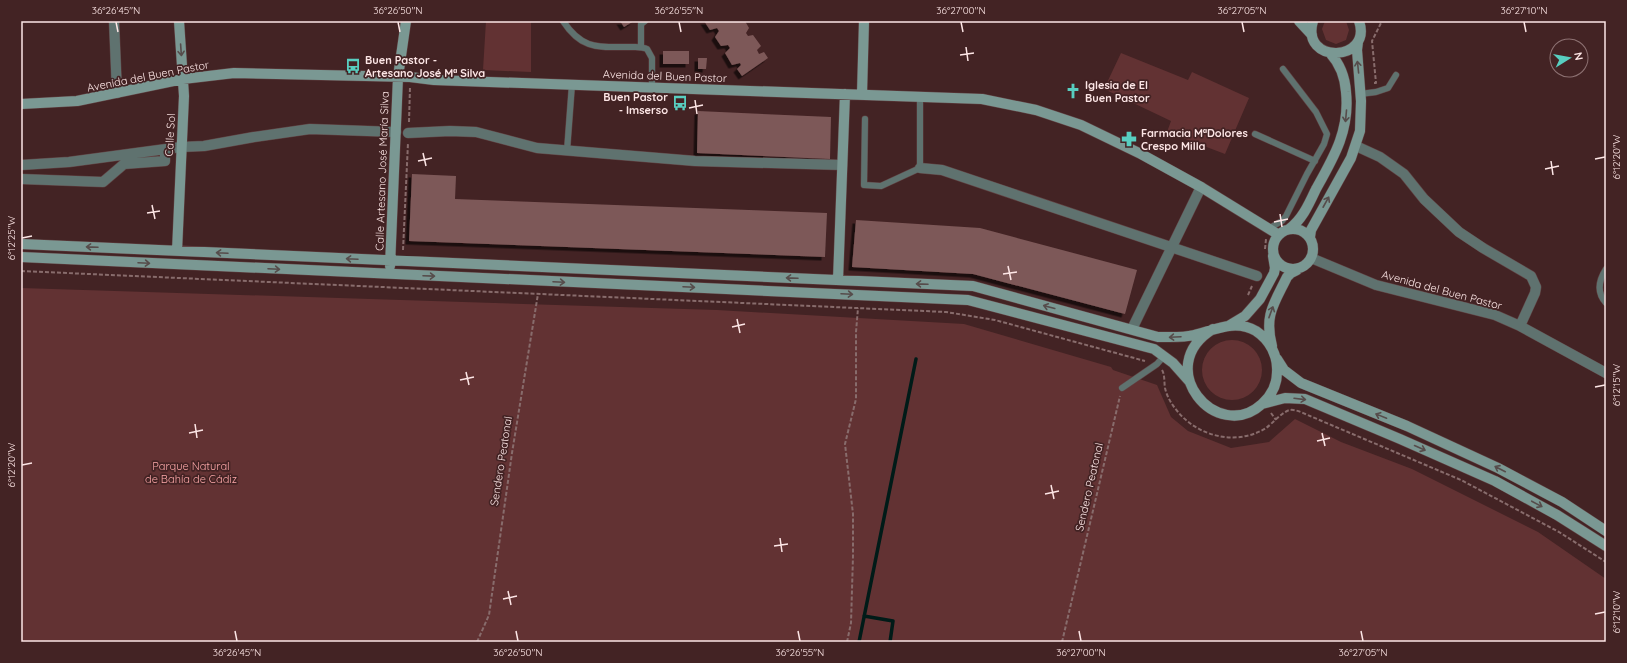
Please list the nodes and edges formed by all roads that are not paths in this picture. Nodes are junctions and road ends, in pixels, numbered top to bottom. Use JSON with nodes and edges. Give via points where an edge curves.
{"nodes":[{"id":1,"x":114,"y":21,"type":"edge"},
{"id":2,"x":179,"y":21,"type":"edge"},
{"id":3,"x":406,"y":21,"type":"edge"},
{"id":4,"x":563,"y":21,"type":"edge"},
{"id":5,"x":646,"y":21,"type":"edge"},
{"id":6,"x":864,"y":21,"type":"edge"},
{"id":7,"x":1299,"y":21,"type":"edge"},
{"id":8,"x":1313,"y":21,"type":"edge"},
{"id":9,"x":1359,"y":21,"type":"edge"},
{"id":10,"x":1312,"y":36,"type":"junction"},
{"id":11,"x":1358,"y":42,"type":"junction"},
{"id":12,"x":641,"y":47,"type":"junction"},
{"id":13,"x":1330,"y":53,"type":"junction"},
{"id":14,"x":1283,"y":69,"type":"dead end"},
{"id":15,"x":1396,"y":74,"type":"dead end"},
{"id":16,"x":398,"y":78,"type":"junction"},
{"id":17,"x":183,"y":79,"type":"junction"},
{"id":18,"x":572,"y":84,"type":"junction"},
{"id":19,"x":652,"y":88,"type":"junction"},
{"id":20,"x":1360,"y":89,"type":"junction"},
{"id":21,"x":117,"y":94,"type":"junction"},
{"id":22,"x":845,"y":94,"type":"junction"},
{"id":23,"x":862,"y":94,"type":"junction"},
{"id":24,"x":920,"y":97,"type":"junction"},
{"id":25,"x":21,"y":104,"type":"edge"},
{"id":26,"x":865,"y":119,"type":"dead end"},
{"id":27,"x":396,"y":132,"type":"junction"},
{"id":28,"x":408,"y":133,"type":"road end"},
{"id":29,"x":1254,"y":134,"type":"dead end"},
{"id":30,"x":1356,"y":146,"type":"junction"},
{"id":31,"x":181,"y":147,"type":"junction"},
{"id":32,"x":165,"y":150,"type":"junction"},
{"id":33,"x":567,"y":151,"type":"junction"},
{"id":34,"x":1315,"y":161,"type":"junction"},
{"id":35,"x":21,"y":164,"type":"edge"},
{"id":36,"x":842,"y":165,"type":"junction"},
{"id":37,"x":920,"y":168,"type":"junction"},
{"id":38,"x":21,"y":179,"type":"edge"},
{"id":39,"x":1201,"y":188,"type":"junction"},
{"id":40,"x":1268,"y":229,"type":"junction"},
{"id":41,"x":1289,"y":229,"type":"junction"},
{"id":42,"x":1279,"y":234,"type":"junction"},
{"id":43,"x":1310,"y":237,"type":"junction"},
{"id":44,"x":21,"y":244,"type":"edge"},
{"id":45,"x":1172,"y":247,"type":"junction"},
{"id":46,"x":177,"y":251,"type":"junction"},
{"id":47,"x":1273,"y":256,"type":"junction"},
{"id":48,"x":21,"y":258,"type":"edge"},
{"id":49,"x":1311,"y":258,"type":"junction"},
{"id":50,"x":391,"y":261,"type":"junction"},
{"id":51,"x":1606,"y":269,"type":"edge"},
{"id":52,"x":1297,"y":270,"type":"junction"},
{"id":53,"x":390,"y":274,"type":"junction"},
{"id":54,"x":1258,"y":276,"type":"dead end"},
{"id":55,"x":838,"y":280,"type":"junction"},
{"id":56,"x":1606,"y":303,"type":"edge"},
{"id":57,"x":1230,"y":325,"type":"junction"},
{"id":58,"x":1520,"y":326,"type":"junction"},
{"id":59,"x":1132,"y":329,"type":"junction"},
{"id":60,"x":1213,"y":329,"type":"junction"},
{"id":61,"x":1274,"y":354,"type":"junction"},
{"id":62,"x":1164,"y":356,"type":"junction"},
{"id":63,"x":1606,"y":373,"type":"edge"},
{"id":64,"x":1189,"y":381,"type":"junction"},
{"id":65,"x":1122,"y":388,"type":"road end"},
{"id":66,"x":1265,"y":406,"type":"junction"},
{"id":67,"x":1606,"y":531,"type":"edge"},
{"id":68,"x":1606,"y":546,"type":"edge"}],
"edges":[{"from":1,"to":21,"type":"street"},
{"from":2,"to":17,"type":"street","name":"Calle Sol","one_way":true},
{"from":3,"to":16,"type":"street","name":"Calle Artesano José María Silva"},
{"from":4,"to":12,"type":"lane","via":[[577,39],[587,44]]},
{"from":5,"to":12,"type":"lane","via":[[641,24]]},
{"from":6,"to":23,"type":"street"},
{"from":7,"to":10,"type":"street"},
{"from":8,"to":10,"type":"street"},
{"from":9,"to":11,"type":"street","via":[[1361,30]]},
{"from":10,"to":13,"type":"street","via":[[1318,47]]},
{"from":11,"to":13,"type":"street","via":[[1342,54]]},
{"from":20,"to":11,"type":"street","one_way":true,"via":[[1356,50]]},
{"from":12,"to":19,"type":"lane","via":[[651,54]]},
{"from":13,"to":41,"type":"street","one_way":true,"via":[[1341,68],[1345,84],[1346,121],[1333,159],[1301,217]]},
{"from":14,"to":34,"type":"lane","via":[[1316,112],[1327,134]]},
{"from":15,"to":20,"type":"lane","via":[[1388,88],[1376,92]]},
{"from":16,"to":17,"type":"street","name":"Avenida del Buen Pastor","via":[[234,73]]},
{"from":16,"to":18,"type":"street","name":"Avenida del Buen Pastor"},
{"from":16,"to":27,"type":"street","name":"Calle Artesano José María Silva"},
{"from":17,"to":21,"type":"street","name":"Avenida del Buen Pastor"},
{"from":17,"to":31,"type":"street","name":"Calle Sol"},
{"from":18,"to":19,"type":"street","name":"Avenida del Buen Pastor"},
{"from":18,"to":33,"type":"lane"},
{"from":19,"to":22,"type":"street","name":"Avenida del Buen Pastor"},
{"from":20,"to":30,"type":"street","via":[[1360,131]]},
{"from":21,"to":25,"type":"street","name":"Avenida del Buen Pastor","via":[[77,101]]},
{"from":22,"to":23,"type":"street","name":"Avenida del Buen Pastor"},
{"from":22,"to":36,"type":"street"},
{"from":23,"to":24,"type":"street","name":"Avenida del Buen Pastor"},
{"from":24,"to":37,"type":"lane"},
{"from":24,"to":39,"type":"street","name":"Avenida del Buen Pastor","via":[[982,99],[1036,110],[1081,125],[1141,154]]},
{"from":26,"to":37,"type":"lane","via":[[864,185],[881,186]]},
{"from":27,"to":31,"type":"street","via":[[310,129],[204,146]]},
{"from":27,"to":50,"type":"street","name":"Calle Artesano José María Silva"},
{"from":28,"to":33,"type":"street","via":[[476,132],[538,148]]},
{"from":29,"to":34,"type":"lane"},
{"from":43,"to":30,"type":"street","one_way":true,"via":[[1311,230]]},
{"from":30,"to":58,"type":"street","via":[[1380,157],[1404,174],[1424,199],[1459,232],[1531,276],[1536,293]]},
{"from":31,"to":32,"type":"street"},
{"from":31,"to":46,"type":"street","name":"Calle Sol"},
{"from":32,"to":35,"type":"street","via":[[69,162]]},
{"from":32,"to":38,"type":"street","via":[[165,162],[124,164],[103,182]]},
{"from":33,"to":36,"type":"street","via":[[695,161]]},
{"from":34,"to":40,"type":"lane","via":[[1286,216]]},
{"from":36,"to":55,"type":"street"},
{"from":37,"to":45,"type":"street","via":[[942,170]]},
{"from":39,"to":40,"type":"street","name":"Avenida del Buen Pastor"},
{"from":39,"to":45,"type":"street"},
{"from":40,"to":42,"type":"street","name":"Avenida del Buen Pastor"},
{"from":41,"to":42,"type":"street"},
{"from":41,"to":43,"type":"street","via":[[1300,230]]},
{"from":42,"to":47,"type":"street","via":[[1273,245]]},
{"from":43,"to":49,"type":"street","via":[[1313,248]]},
{"from":46,"to":44,"type":"street","one_way":true},
{"from":45,"to":54,"type":"street"},
{"from":45,"to":59,"type":"street"},
{"from":50,"to":46,"type":"street","one_way":true},
{"from":47,"to":52,"type":"street","via":[[1280,266]]},
{"from":47,"to":57,"type":"street","via":[[1274,273],[1260,299],[1245,316]]},
{"from":48,"to":53,"type":"street","one_way":true},
{"from":49,"to":52,"type":"street"},
{"from":49,"to":58,"type":"street","name":"Avenida del Buen Pastor","via":[[1376,285],[1495,315]]},
{"from":50,"to":53,"type":"street","name":"Calle Artesano José María Silva"},
{"from":55,"to":50,"type":"street","one_way":true},
{"from":51,"to":56,"type":"lane","via":[[1599,285]]},
{"from":61,"to":52,"type":"street","one_way":true,"via":[[1268,329],[1270,313],[1287,277]]},
{"from":53,"to":62,"type":"street","one_way":true,"via":[[968,300],[1154,349]]},
{"from":59,"to":55,"type":"street","one_way":true,"via":[[973,286]]},
{"from":57,"to":60,"type":"street"},
{"from":57,"to":61,"type":"street","via":[[1247,327],[1255,331],[1262,336]]},
{"from":58,"to":63,"type":"street","name":"Avenida del Buen Pastor"},
{"from":60,"to":59,"type":"street","one_way":true,"via":[[1175,338],[1158,337]]},
{"from":60,"to":64,"type":"street","via":[[1199,340],[1190,355]]},
{"from":61,"to":66,"type":"street","via":[[1277,367],[1275,384]]},
{"from":67,"to":61,"type":"street","one_way":true,"via":[[1562,502],[1498,468],[1407,426],[1300,383],[1284,370]]},
{"from":62,"to":64,"type":"street"},
{"from":62,"to":65,"type":"lane","via":[[1157,364]]},
{"from":64,"to":66,"type":"street","via":[[1203,403],[1218,412],[1244,413]]},
{"from":66,"to":68,"type":"street","one_way":true,"via":[[1276,400],[1305,398],[1495,481]]}]}
